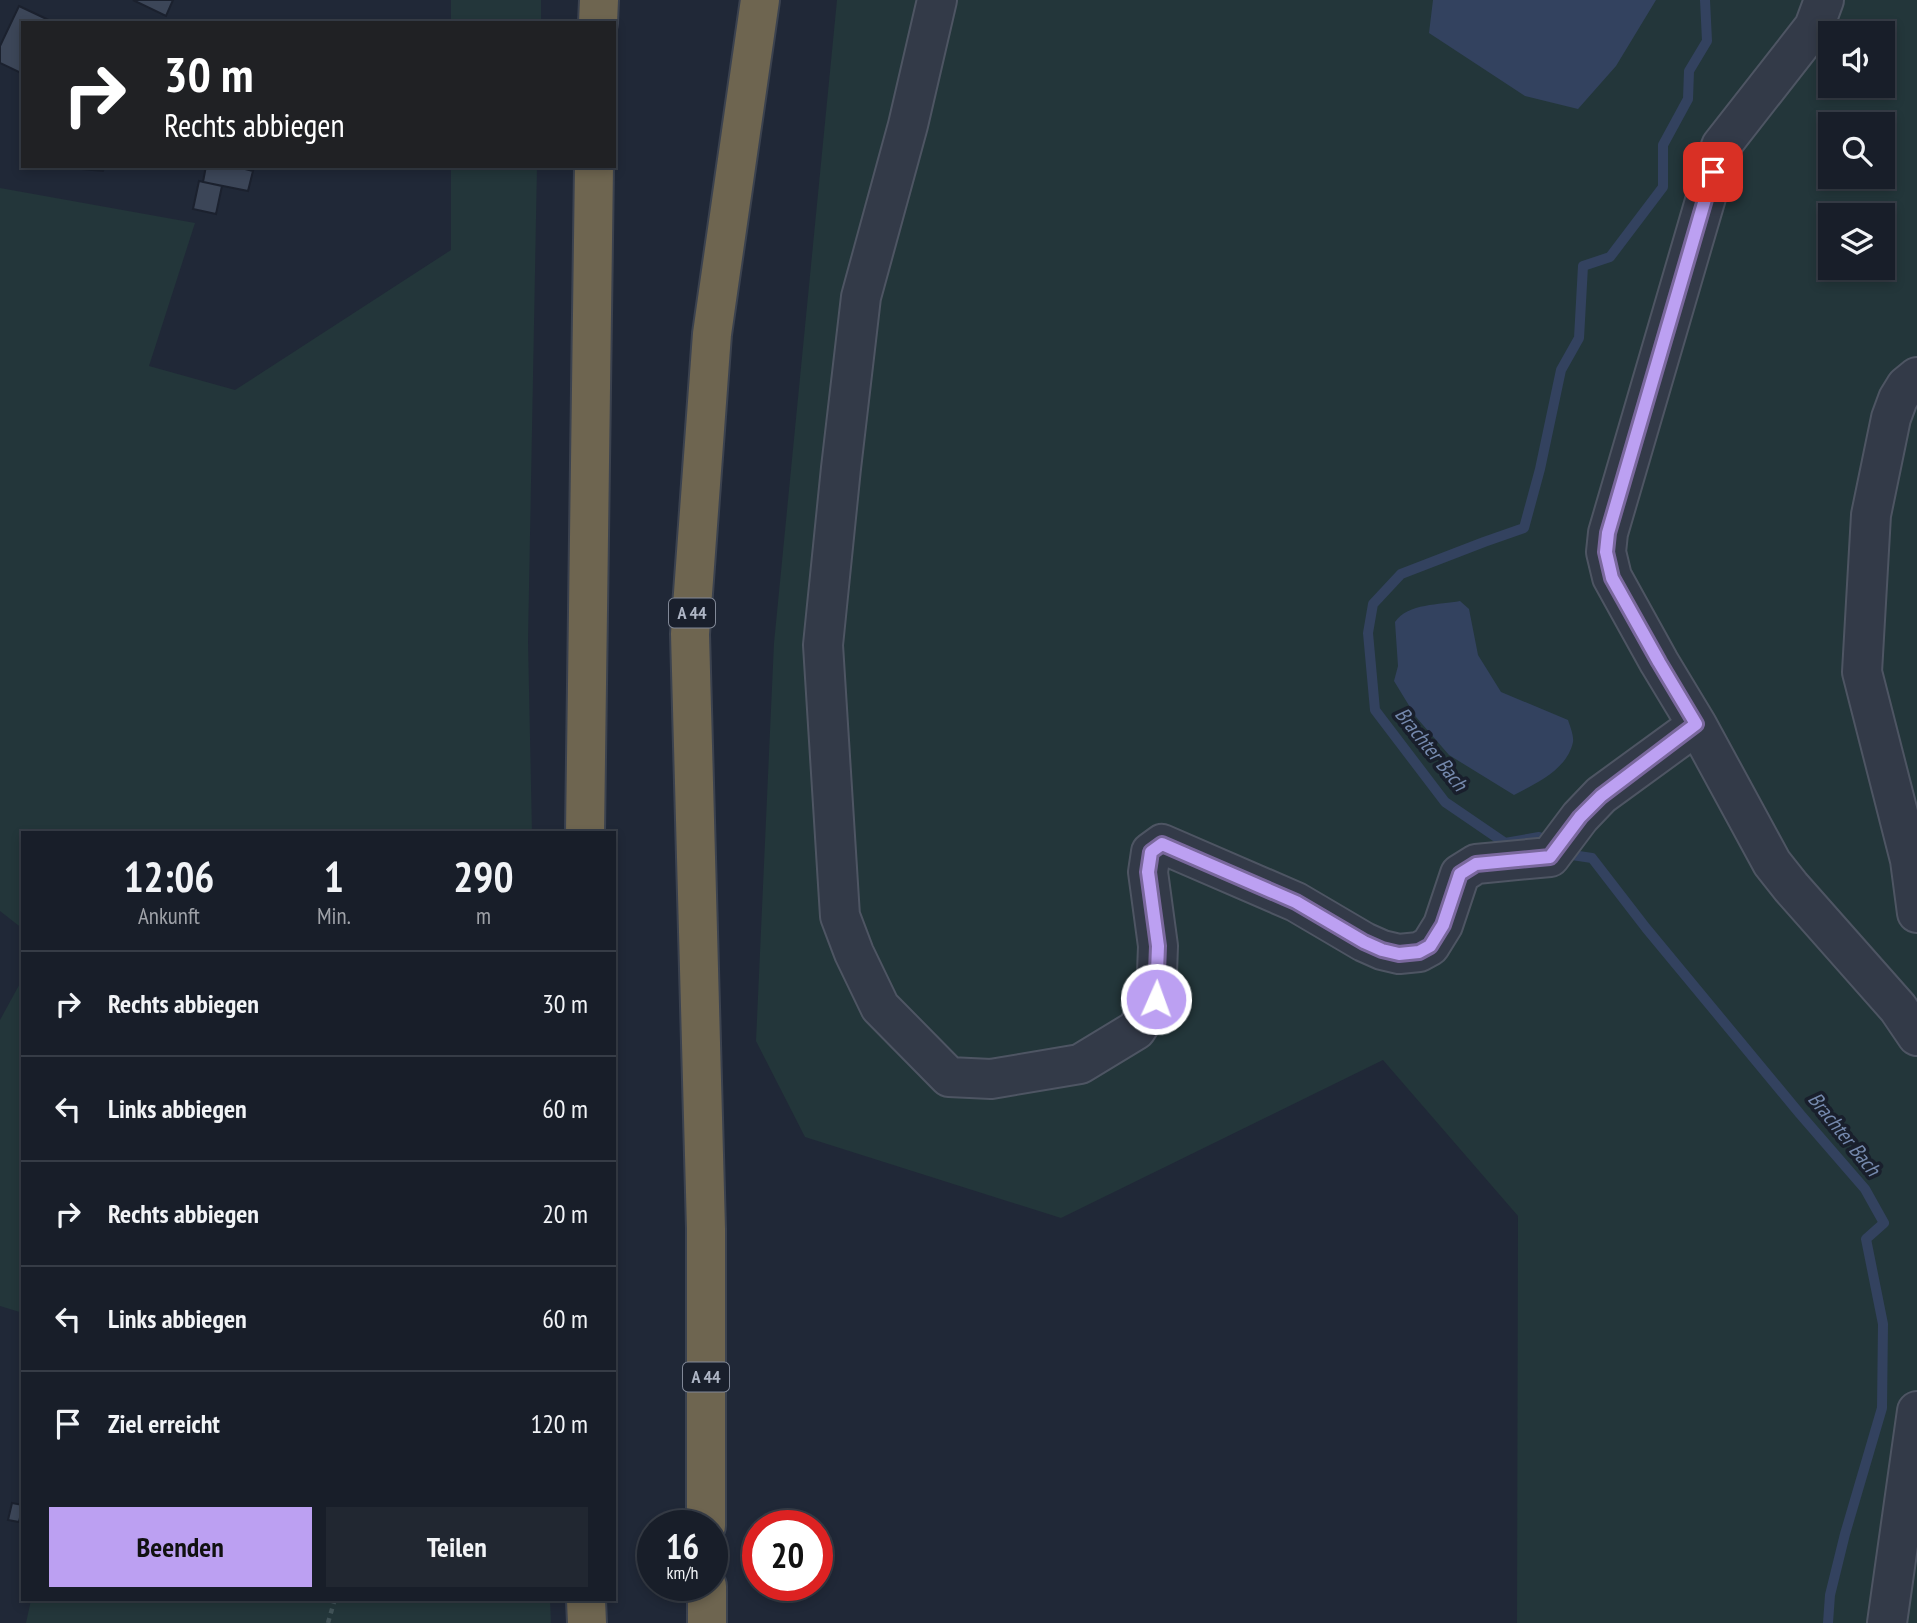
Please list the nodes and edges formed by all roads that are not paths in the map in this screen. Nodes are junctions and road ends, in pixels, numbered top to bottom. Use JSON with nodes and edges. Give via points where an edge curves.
{"nodes":[{"id":1,"x":599,"y":0,"type":"edge"},
{"id":2,"x":760,"y":0,"type":"edge"},
{"id":3,"x":937,"y":0,"type":"edge"},
{"id":4,"x":1824,"y":0,"type":"edge"},
{"id":5,"x":598,"y":21,"type":"edge"},
{"id":6,"x":594,"y":168,"type":"edge"},
{"id":7,"x":1917,"y":377,"type":"edge"},
{"id":8,"x":1696,"y":724,"type":"junction"},
{"id":9,"x":585,"y":831,"type":"edge"},
{"id":10,"x":1917,"y":913,"type":"edge"},
{"id":11,"x":1917,"y":1036,"type":"edge"},
{"id":12,"x":1917,"y":1412,"type":"edge"},
{"id":13,"x":706,"y":1510,"type":"edge"},
{"id":14,"x":586,"y":1601,"type":"edge"},
{"id":15,"x":706,"y":1601,"type":"edge"},
{"id":16,"x":587,"y":1623,"type":"edge"},
{"id":17,"x":706,"y":1623,"type":"edge"},
{"id":18,"x":1886,"y":1623,"type":"edge"}],
"edges":[{"from":1,"to":5,"type":"highway"},
{"from":2,"to":13,"type":"highway","number":"A 44","via":[[712,334],[690,634],[706,1229]]},
{"from":3,"to":8,"type":"lane","via":[[861,297],[823,646],[840,916],[880,1007],[948,1077],[991,1079],[1080,1064],[1136,1030],[1156,999],[1158,946],[1148,872],[1151,852],[1162,844],[1296,902],[1382,950],[1419,952],[1430,946],[1443,925],[1460,874],[1466,869],[1476,864],[1550,857],[1601,796]]},
{"from":4,"to":8,"type":"lane","via":[[1814,27],[1721,146],[1608,533],[1606,552],[1612,578]]},
{"from":6,"to":9,"type":"highway"},
{"from":7,"to":10,"type":"lane","via":[[1906,386],[1891,418],[1871,515],[1862,672],[1910,860]]},
{"from":8,"to":11,"type":"lane","via":[[1772,863]]},
{"from":12,"to":18,"type":"lane"},
{"from":14,"to":16,"type":"highway"},
{"from":15,"to":17,"type":"highway"}]}
